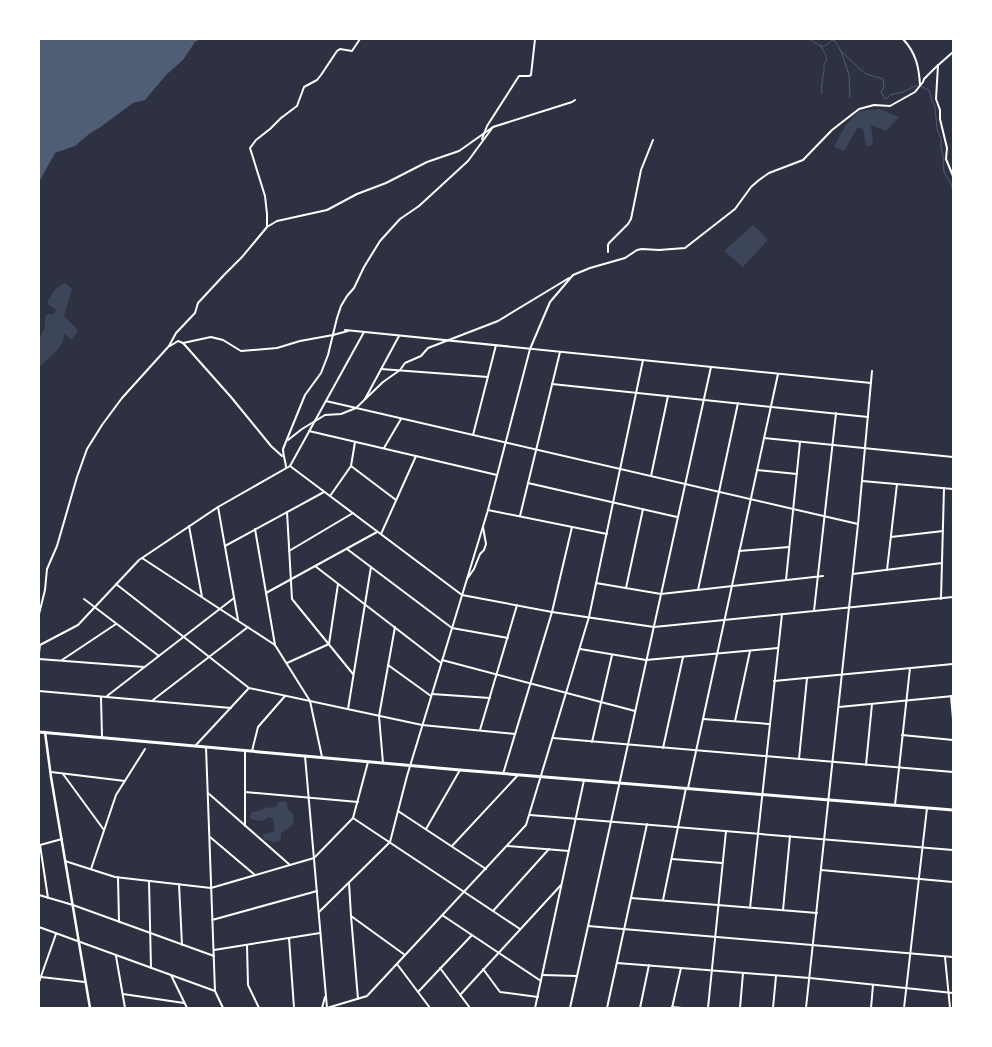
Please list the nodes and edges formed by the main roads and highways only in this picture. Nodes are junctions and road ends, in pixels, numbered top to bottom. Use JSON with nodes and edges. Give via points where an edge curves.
{"nodes":[{"id":1,"x":39,"y":732,"type":"edge"},
{"id":2,"x":45,"y":732,"type":"junction"},
{"id":3,"x":953,"y":810,"type":"edge"},
{"id":4,"x":90,"y":1008,"type":"edge"}],
"edges":[{"from":1,"to":2,"type":"highway"},
{"from":2,"to":3,"type":"highway","via":[[503,774]]},
{"from":2,"to":4,"type":"main road"}]}
